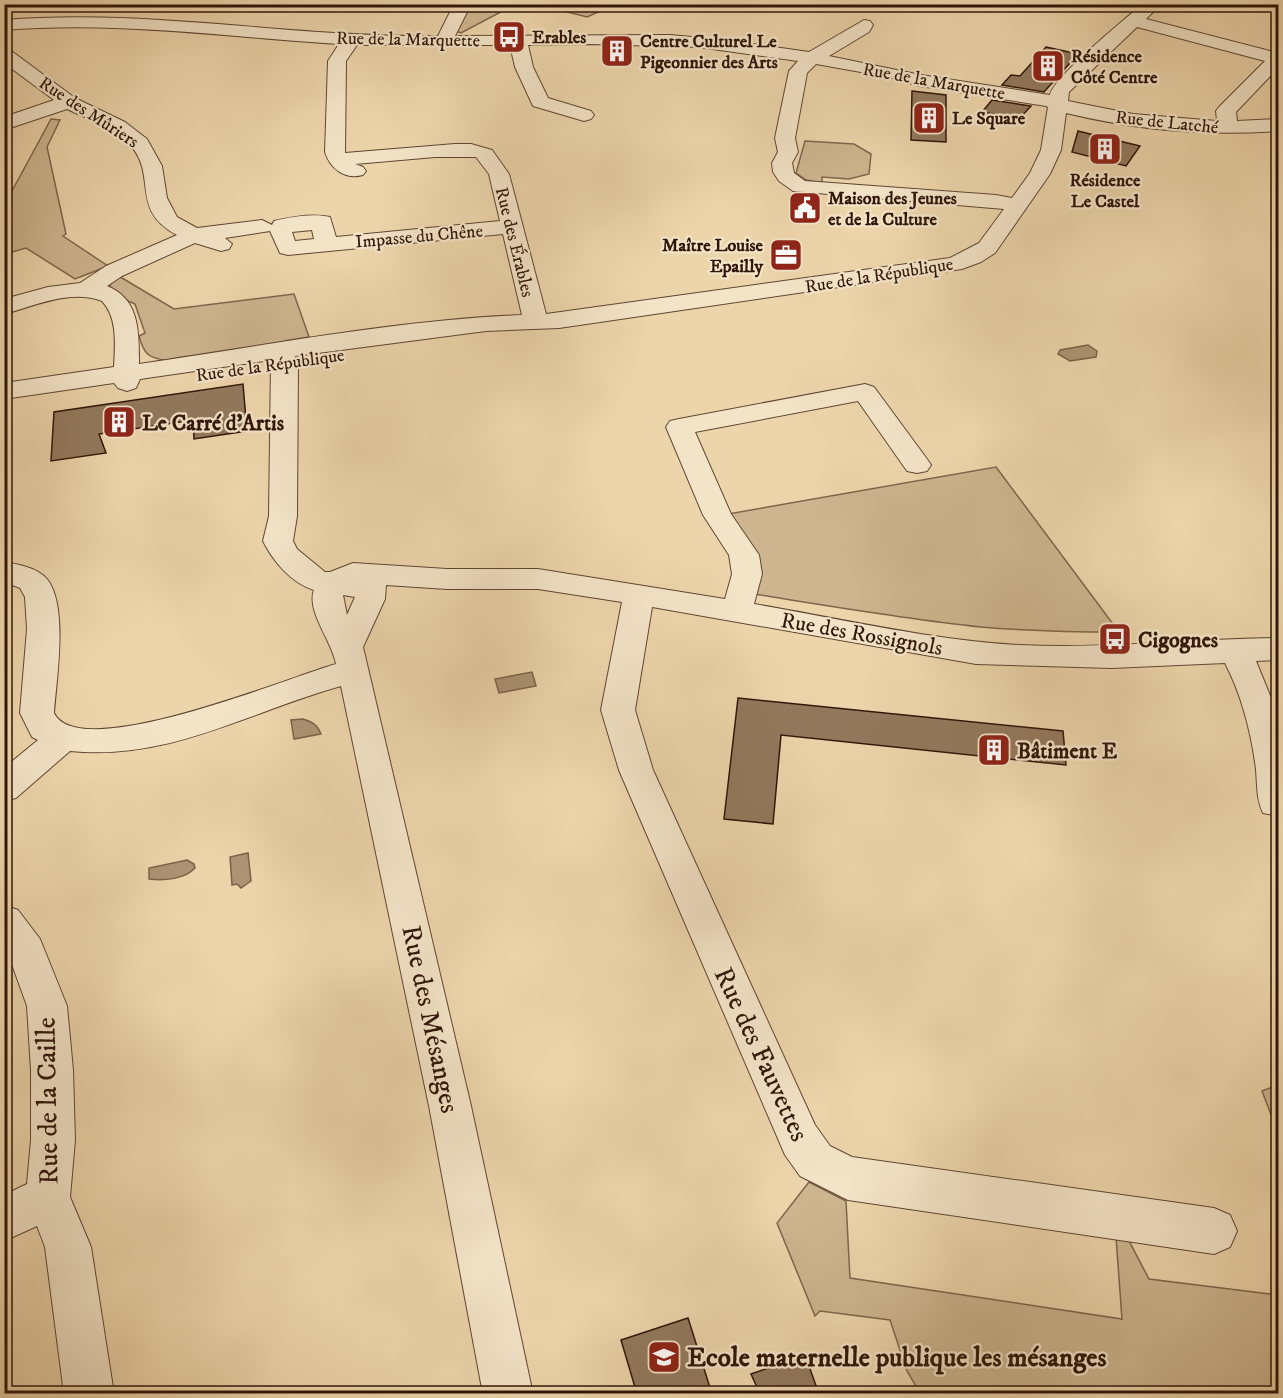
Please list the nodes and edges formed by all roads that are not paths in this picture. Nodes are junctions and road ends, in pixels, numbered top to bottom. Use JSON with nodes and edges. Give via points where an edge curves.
{"nodes":[{"id":1,"x":115,"y":4,"type":"edge"},
{"id":2,"x":463,"y":4,"type":"edge"},
{"id":3,"x":1153,"y":4,"type":"edge"},
{"id":4,"x":102,"y":21,"type":"junction"},
{"id":5,"x":1134,"y":21,"type":"junction"},
{"id":6,"x":864,"y":25,"type":"dead end"},
{"id":7,"x":6,"y":27,"type":"edge"},
{"id":8,"x":351,"y":40,"type":"junction"},
{"id":9,"x":518,"y":40,"type":"junction"},
{"id":10,"x":444,"y":41,"type":"junction"},
{"id":11,"x":4,"y":54,"type":"edge"},
{"id":12,"x":1278,"y":58,"type":"edge"},
{"id":13,"x":811,"y":59,"type":"junction"},
{"id":14,"x":68,"y":102,"type":"junction"},
{"id":15,"x":1056,"y":104,"type":"junction"},
{"id":16,"x":584,"y":115,"type":"dead end"},
{"id":17,"x":4,"y":124,"type":"edge"},
{"id":18,"x":1278,"y":125,"type":"edge"},
{"id":19,"x":1232,"y":128,"type":"junction"},
{"id":20,"x":1016,"y":206,"type":"junction"},
{"id":21,"x":262,"y":227,"type":"dead end"},
{"id":22,"x":512,"y":227,"type":"junction"},
{"id":23,"x":194,"y":235,"type":"junction"},
{"id":24,"x":221,"y":244,"type":"dead end"},
{"id":25,"x":326,"y":244,"type":"dead end"},
{"id":26,"x":88,"y":288,"type":"junction"},
{"id":27,"x":4,"y":307,"type":"edge"},
{"id":28,"x":536,"y":323,"type":"junction"},
{"id":29,"x":283,"y":357,"type":"junction"},
{"id":30,"x":127,"y":374,"type":"junction"},
{"id":31,"x":4,"y":392,"type":"edge"},
{"id":32,"x":4,"y":403,"type":"edge"},
{"id":33,"x":917,"y":465,"type":"dead end"},
{"id":34,"x":4,"y":572,"type":"edge"},
{"id":35,"x":353,"y":582,"type":"junction"},
{"id":36,"x":639,"y":594,"type":"junction"},
{"id":37,"x":737,"y":612,"type":"junction"},
{"id":38,"x":1278,"y":648,"type":"edge"},
{"id":39,"x":1235,"y":651,"type":"junction"},
{"id":40,"x":351,"y":659,"type":"junction"},
{"id":41,"x":1266,"y":689,"type":"edge"},
{"id":42,"x":63,"y":738,"type":"junction"},
{"id":43,"x":1272,"y":739,"type":"edge"},
{"id":44,"x":4,"y":788,"type":"edge"},
{"id":45,"x":1276,"y":803,"type":"dead end"},
{"id":46,"x":4,"y":921,"type":"edge"},
{"id":47,"x":48,"y":1197,"type":"junction"},
{"id":48,"x":4,"y":1219,"type":"edge"},
{"id":49,"x":1214,"y":1231,"type":"dead end"},
{"id":50,"x":89,"y":1394,"type":"edge"},
{"id":51,"x":508,"y":1394,"type":"edge"}],
"edges":[{"from":1,"to":4,"type":"street"},
{"from":2,"to":10,"type":"street"},
{"from":3,"to":5,"type":"street","name":"Rue de la République"},
{"from":4,"to":7,"type":"street","name":"Rue de la Marquette"},
{"from":4,"to":8,"type":"street","name":"Rue de la Marquette"},
{"from":5,"to":12,"type":"street"},
{"from":5,"to":15,"type":"street","name":"Rue de la République","via":[[1070,79]]},
{"from":6,"to":13,"type":"street","name":"Rue de la Marquette"},
{"from":8,"to":10,"type":"street","name":"Rue de la Marquette"},
{"from":8,"to":22,"type":"street","name":"Rue des Érables","via":[[337,61],[337,160],[349,171],[368,172],[493,162]]},
{"from":9,"to":10,"type":"street","name":"Rue de la Marquette"},
{"from":9,"to":13,"type":"street","name":"Rue de la Marquette","via":[[671,40]]},
{"from":9,"to":16,"type":"street","via":[[524,67],[540,102]]},
{"from":11,"to":14,"type":"street","name":"Rue des Mûriers"},
{"from":12,"to":19,"type":"street","via":[[1227,111],[1227,122]]},
{"from":13,"to":15,"type":"street","name":"Rue de la Marquette"},
{"from":13,"to":20,"type":"street","via":[[798,71],[785,138],[788,152],[781,163],[788,181],[800,187],[996,201]]},
{"from":14,"to":17,"type":"street"},
{"from":14,"to":23,"type":"street","name":"Rue des Mûriers","via":[[118,126],[140,143],[152,166],[156,198],[164,216]]},
{"from":15,"to":19,"type":"street","name":"Rue de Latché","via":[[1163,125]]},
{"from":15,"to":20,"type":"street","name":"Rue de la République","via":[[1046,163]]},
{"from":18,"to":19,"type":"street","name":"Rue de Latché"},
{"from":20,"to":28,"type":"street","name":"Rue de la République","via":[[987,248],[954,264]]},
{"from":21,"to":23,"type":"street"},
{"from":22,"to":25,"type":"street","name":"Impasse du Chêne"},
{"from":22,"to":28,"type":"street","name":"Rue des Érables"},
{"from":23,"to":24,"type":"street","name":"Rue des Mûriers"},
{"from":23,"to":26,"type":"street","via":[[114,271]]},
{"from":26,"to":27,"type":"street","via":[[51,293]]},
{"from":26,"to":30,"type":"street","via":[[114,299],[120,306],[129,359]]},
{"from":28,"to":29,"type":"street","name":"Rue de la République","via":[[490,334]]},
{"from":29,"to":30,"type":"street","name":"Rue de la République","via":[[159,381]]},
{"from":29,"to":35,"type":"street","via":[[283,516],[278,541],[285,555],[316,580]]},
{"from":30,"to":31,"type":"street","name":"Rue de la République"},
{"from":30,"to":32,"type":"street","name":"Rue de la République"},
{"from":33,"to":37,"type":"street","via":[[865,392],[679,427],[717,514],[744,555],[747,574]]},
{"from":34,"to":42,"type":"street","via":[[19,574],[37,586],[43,603],[37,713],[44,728]]},
{"from":35,"to":36,"type":"street","name":"Rue des Rossignols","via":[[538,579]]},
{"from":35,"to":40,"type":"street","via":[[373,595],[355,626]]},
{"from":35,"to":40,"type":"street","name":"Rue des Mésanges","via":[[328,593],[334,620]]},
{"from":36,"to":37,"type":"street","name":"Rue des Rossignols"},
{"from":36,"to":49,"type":"street","name":"Rue des Fauvettes","via":[[618,710],[636,770],[800,1140],[815,1161],[848,1178]]},
{"from":37,"to":39,"type":"street","name":"Rue des Rossignols","via":[[902,641],[1022,656],[1112,657]]},
{"from":38,"to":39,"type":"street","name":"Rue des Rossignols"},
{"from":39,"to":41,"type":"street"},
{"from":40,"to":42,"type":"street","via":[[313,681],[180,728],[115,741]]},
{"from":40,"to":51,"type":"street","name":"Rue des Mésanges"},
{"from":41,"to":43,"type":"street"},
{"from":42,"to":44,"type":"street"},
{"from":43,"to":45,"type":"street"},
{"from":46,"to":47,"type":"street","name":"Rue de la Caille","via":[[26,951],[47,1006],[53,1140]]},
{"from":47,"to":48,"type":"street"},
{"from":47,"to":50,"type":"street","name":"Rue de la Caille","via":[[68,1247]]}]}
